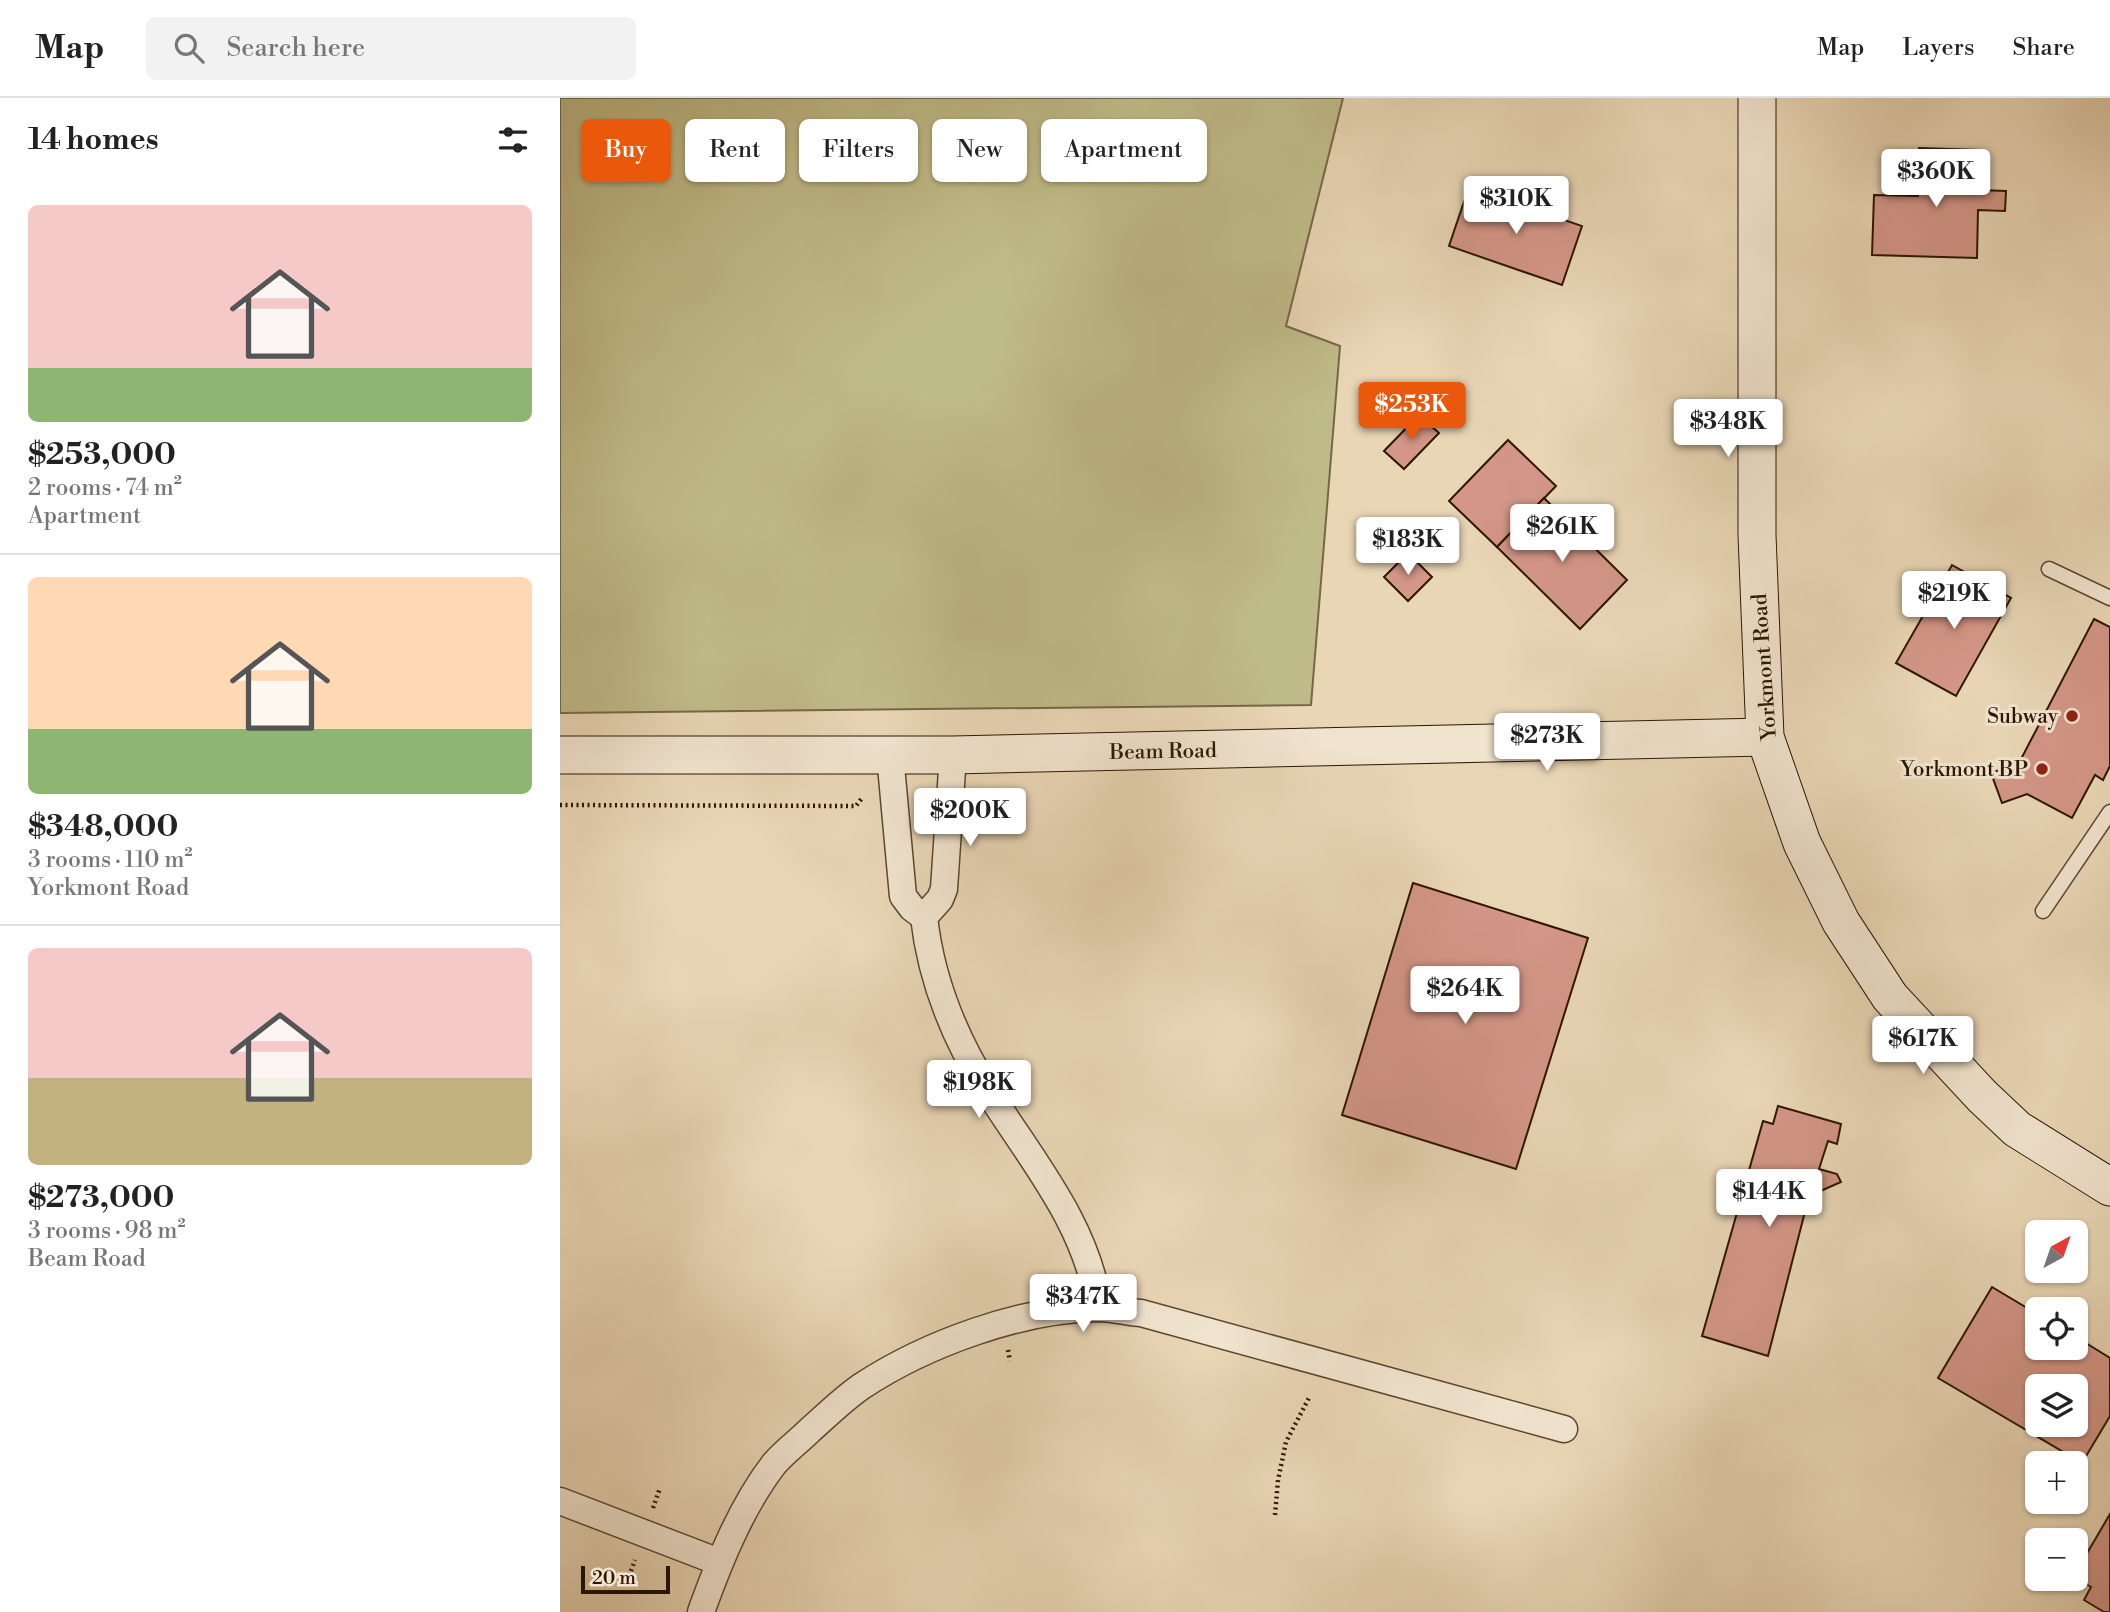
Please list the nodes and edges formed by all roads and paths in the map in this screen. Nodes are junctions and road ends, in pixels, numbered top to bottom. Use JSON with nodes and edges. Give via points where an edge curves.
{"nodes":[{"id":1,"x":1757,"y":98,"type":"edge"},
{"id":2,"x":2049,"y":569,"type":"dead end"},
{"id":3,"x":2110,"y":598,"type":"edge"},
{"id":4,"x":1765,"y":737,"type":"junction"},
{"id":5,"x":560,"y":755,"type":"edge"},
{"id":6,"x":890,"y":755,"type":"junction"},
{"id":7,"x":953,"y":755,"type":"junction"},
{"id":8,"x":862,"y":799,"type":"dead end"},
{"id":9,"x":560,"y":805,"type":"edge"},
{"id":10,"x":2110,"y":811,"type":"edge"},
{"id":11,"x":2043,"y":911,"type":"dead end"},
{"id":12,"x":924,"y":917,"type":"junction"},
{"id":13,"x":2110,"y":1188,"type":"edge"},
{"id":14,"x":1099,"y":1308,"type":"junction"},
{"id":15,"x":1007,"y":1350,"type":"dead end"},
{"id":16,"x":1010,"y":1362,"type":"dead end"},
{"id":17,"x":1310,"y":1396,"type":"dead end"},
{"id":18,"x":1564,"y":1429,"type":"dead end"},
{"id":19,"x":660,"y":1488,"type":"dead end"},
{"id":20,"x":560,"y":1501,"type":"edge"},
{"id":21,"x":650,"y":1515,"type":"dead end"},
{"id":22,"x":1275,"y":1515,"type":"dead end"},
{"id":23,"x":635,"y":1559,"type":"dead end"},
{"id":24,"x":719,"y":1562,"type":"junction"},
{"id":25,"x":631,"y":1571,"type":"dead end"},
{"id":26,"x":701,"y":1612,"type":"edge"}],
"edges":[{"from":1,"to":4,"type":"street","name":"Yorkmont Road","via":[[1757,535]]},
{"from":2,"to":3,"type":"lane"},
{"from":4,"to":7,"type":"street","name":"Beam Road"},
{"from":4,"to":13,"type":"street","name":"Yorkmont Road","via":[[1802,843],[1842,922],[1890,997],[2017,1129]]},
{"from":5,"to":6,"type":"street","name":"Beam Road"},
{"from":6,"to":7,"type":"street","name":"Beam Road"},
{"from":6,"to":12,"type":"street","via":[[903,896]]},
{"from":7,"to":12,"type":"street","via":[[944,889]]},
{"from":8,"to":9,"type":"path","via":[[856,806]]},
{"from":10,"to":11,"type":"lane"},
{"from":12,"to":14,"type":"street","via":[[937,988],[953,1027],[988,1091],[1063,1205],[1087,1254]]},
{"from":14,"to":18,"type":"street","via":[[1141,1313]]},
{"from":14,"to":24,"type":"street","via":[[1013,1321],[928,1351],[860,1388],[776,1462]]},
{"from":15,"to":16,"type":"path"},
{"from":17,"to":22,"type":"path","via":[[1286,1442]]},
{"from":19,"to":21,"type":"path"},
{"from":20,"to":24,"type":"street"},
{"from":23,"to":25,"type":"path"},
{"from":24,"to":26,"type":"street"}]}
